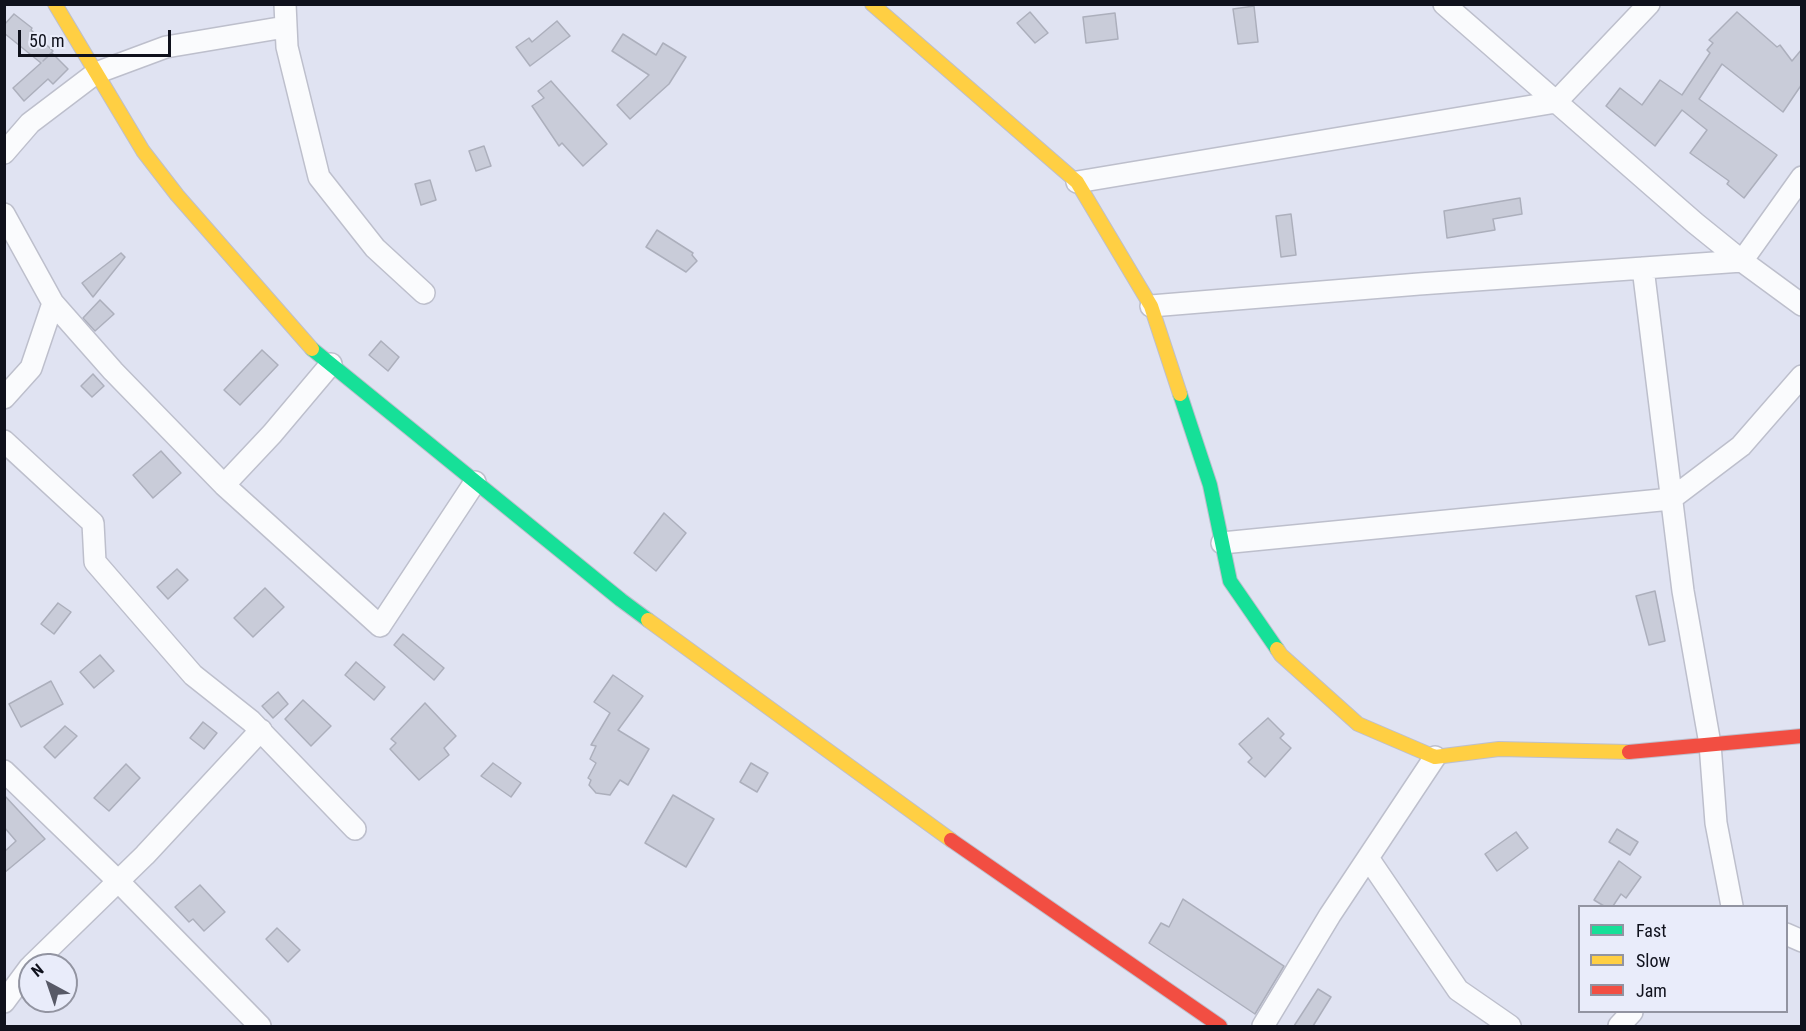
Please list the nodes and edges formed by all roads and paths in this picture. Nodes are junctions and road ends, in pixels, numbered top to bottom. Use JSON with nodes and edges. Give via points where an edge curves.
{"nodes":[{"id":1,"x":55,"y":4,"type":"edge"},
{"id":2,"x":285,"y":4,"type":"edge"},
{"id":3,"x":872,"y":4,"type":"edge"},
{"id":4,"x":1444,"y":4,"type":"edge"},
{"id":5,"x":1649,"y":4,"type":"edge"},
{"id":6,"x":285,"y":27,"type":"junction"},
{"id":7,"x":96,"y":73,"type":"junction"},
{"id":8,"x":1556,"y":102,"type":"junction"},
{"id":9,"x":4,"y":153,"type":"edge"},
{"id":10,"x":1802,"y":177,"type":"edge"},
{"id":11,"x":1077,"y":182,"type":"junction"},
{"id":12,"x":4,"y":214,"type":"edge"},
{"id":13,"x":1742,"y":261,"type":"junction"},
{"id":14,"x":1643,"y":268,"type":"junction"},
{"id":15,"x":424,"y":293,"type":"dead end"},
{"id":16,"x":53,"y":303,"type":"junction"},
{"id":17,"x":1802,"y":305,"type":"edge"},
{"id":18,"x":1151,"y":306,"type":"junction"},
{"id":19,"x":331,"y":364,"type":"junction"},
{"id":20,"x":1802,"y":376,"type":"edge"},
{"id":21,"x":4,"y":398,"type":"edge"},
{"id":22,"x":4,"y":441,"type":"edge"},
{"id":23,"x":475,"y":482,"type":"junction"},
{"id":24,"x":224,"y":484,"type":"junction"},
{"id":25,"x":1671,"y":499,"type":"junction"},
{"id":26,"x":1222,"y":543,"type":"junction"},
{"id":27,"x":261,"y":730,"type":"junction"},
{"id":28,"x":1802,"y":736,"type":"edge"},
{"id":29,"x":1710,"y":744,"type":"junction"},
{"id":30,"x":1435,"y":757,"type":"junction"},
{"id":31,"x":4,"y":771,"type":"edge"},
{"id":32,"x":355,"y":829,"type":"dead end"},
{"id":33,"x":1368,"y":858,"type":"junction"},
{"id":34,"x":118,"y":881,"type":"junction"},
{"id":35,"x":1730,"y":905,"type":"edge"},
{"id":36,"x":1788,"y":935,"type":"edge"},
{"id":37,"x":1802,"y":941,"type":"edge"},
{"id":38,"x":44,"y":953,"type":"edge"},
{"id":39,"x":18,"y":983,"type":"edge"},
{"id":40,"x":4,"y":1002,"type":"edge"},
{"id":41,"x":1630,"y":1013,"type":"edge"},
{"id":42,"x":260,"y":1026,"type":"edge"},
{"id":43,"x":1220,"y":1026,"type":"edge"},
{"id":44,"x":1263,"y":1026,"type":"edge"},
{"id":45,"x":1510,"y":1026,"type":"edge"},
{"id":46,"x":1619,"y":1026,"type":"edge"}],
"edges":[{"from":1,"to":7,"type":"street"},
{"from":2,"to":6,"type":"street"},
{"from":3,"to":11,"type":"street"},
{"from":4,"to":8,"type":"street"},
{"from":5,"to":8,"type":"street"},
{"from":6,"to":7,"type":"street","via":[[166,47]]},
{"from":6,"to":15,"type":"street","via":[[319,177],[375,248]]},
{"from":7,"to":9,"type":"street","via":[[30,123]]},
{"from":7,"to":19,"type":"street","via":[[143,151],[177,195],[307,345]]},
{"from":8,"to":11,"type":"street"},
{"from":8,"to":13,"type":"street"},
{"from":10,"to":13,"type":"street"},
{"from":11,"to":18,"type":"street"},
{"from":12,"to":16,"type":"street"},
{"from":13,"to":14,"type":"street"},
{"from":13,"to":17,"type":"street"},
{"from":14,"to":18,"type":"street"},
{"from":14,"to":25,"type":"street"},
{"from":16,"to":21,"type":"street","via":[[31,368]]},
{"from":16,"to":24,"type":"street","via":[[113,371]]},
{"from":18,"to":26,"type":"street","via":[[1210,485]]},
{"from":19,"to":23,"type":"street"},
{"from":19,"to":24,"type":"street"},
{"from":20,"to":25,"type":"street","via":[[1741,446]]},
{"from":22,"to":27,"type":"street","via":[[93,523],[95,562],[193,675]]},
{"from":23,"to":24,"type":"street","via":[[380,626]]},
{"from":23,"to":43,"type":"street","via":[[621,600],[963,849]]},
{"from":25,"to":26,"type":"street"},
{"from":25,"to":29,"type":"street"},
{"from":26,"to":30,"type":"street","via":[[1230,581],[1281,655],[1358,724]]},
{"from":27,"to":32,"type":"street"},
{"from":27,"to":34,"type":"street"},
{"from":28,"to":29,"type":"street"},
{"from":29,"to":30,"type":"street","via":[[1627,752],[1499,749]]},
{"from":29,"to":35,"type":"street","via":[[1716,823]]},
{"from":30,"to":33,"type":"street"},
{"from":31,"to":34,"type":"street"},
{"from":33,"to":44,"type":"street"},
{"from":33,"to":45,"type":"street","via":[[1458,990]]},
{"from":34,"to":38,"type":"street"},
{"from":34,"to":42,"type":"street"},
{"from":36,"to":37,"type":"street"},
{"from":39,"to":40,"type":"street"},
{"from":41,"to":46,"type":"street"}]}
